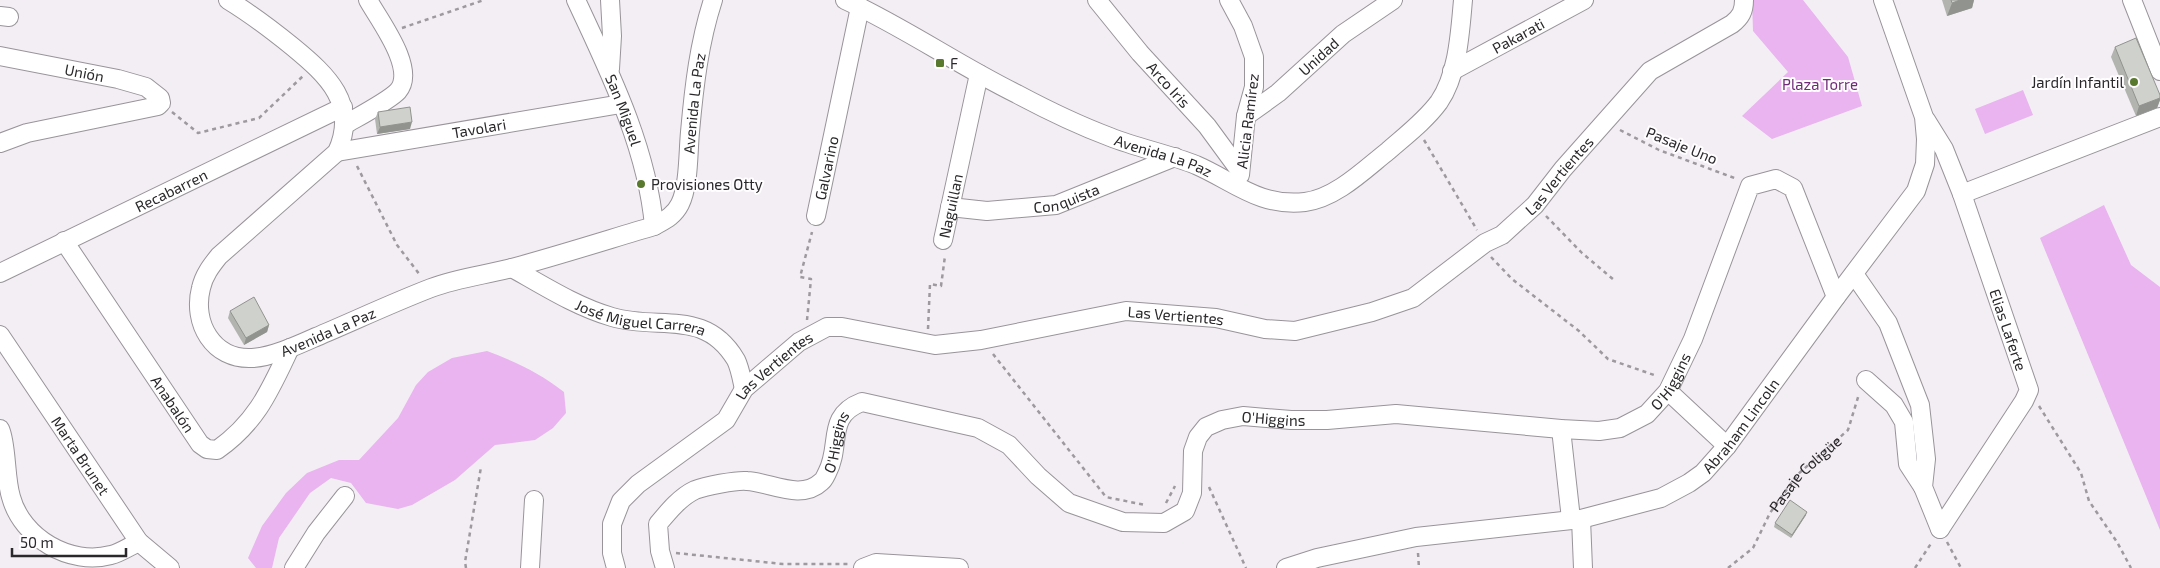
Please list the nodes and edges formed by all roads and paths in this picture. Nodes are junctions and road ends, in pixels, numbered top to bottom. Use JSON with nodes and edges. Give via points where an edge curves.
{"nodes":[{"id":1,"x":228,"y":0,"type":"edge"},
{"id":2,"x":368,"y":0,"type":"edge"},
{"id":3,"x":484,"y":0,"type":"edge"},
{"id":4,"x":576,"y":0,"type":"edge"},
{"id":5,"x":610,"y":0,"type":"edge"},
{"id":6,"x":713,"y":0,"type":"edge"},
{"id":7,"x":1097,"y":0,"type":"edge"},
{"id":8,"x":1228,"y":0,"type":"edge"},
{"id":9,"x":1393,"y":0,"type":"edge"},
{"id":10,"x":1463,"y":0,"type":"edge"},
{"id":11,"x":1584,"y":0,"type":"edge"},
{"id":12,"x":1744,"y":0,"type":"edge"},
{"id":13,"x":1884,"y":0,"type":"edge"},
{"id":14,"x":2132,"y":0,"type":"edge"},
{"id":15,"x":852,"y":4,"type":"edge"},
{"id":16,"x":396,"y":26,"type":"dead end"},
{"id":17,"x":0,"y":56,"type":"edge"},
{"id":18,"x":315,"y":65,"type":"junction"},
{"id":19,"x":1452,"y":71,"type":"junction"},
{"id":20,"x":2160,"y":71,"type":"edge"},
{"id":21,"x":610,"y":73,"type":"junction"},
{"id":22,"x":979,"y":74,"type":"junction"},
{"id":23,"x":161,"y":103,"type":"junction"},
{"id":24,"x":621,"y":104,"type":"junction"},
{"id":25,"x":344,"y":116,"type":"junction"},
{"id":26,"x":1246,"y":116,"type":"junction"},
{"id":27,"x":1924,"y":117,"type":"junction"},
{"id":28,"x":2160,"y":117,"type":"edge"},
{"id":29,"x":1606,"y":122,"type":"junction"},
{"id":30,"x":1416,"y":127,"type":"junction"},
{"id":31,"x":0,"y":143,"type":"edge"},
{"id":32,"x":343,"y":151,"type":"junction"},
{"id":33,"x":1175,"y":157,"type":"junction"},
{"id":34,"x":1239,"y":179,"type":"junction"},
{"id":35,"x":1750,"y":186,"type":"junction"},
{"id":36,"x":1962,"y":194,"type":"junction"},
{"id":37,"x":1534,"y":205,"type":"junction"},
{"id":38,"x":950,"y":206,"type":"junction"},
{"id":39,"x":816,"y":216,"type":"joint"},
{"id":40,"x":654,"y":226,"type":"junction"},
{"id":41,"x":942,"y":240,"type":"joint"},
{"id":42,"x":64,"y":242,"type":"junction"},
{"id":43,"x":1485,"y":243,"type":"junction"},
{"id":44,"x":512,"y":268,"type":"junction"},
{"id":45,"x":0,"y":273,"type":"edge"},
{"id":46,"x":1854,"y":274,"type":"junction"},
{"id":47,"x":1614,"y":280,"type":"dead end"},
{"id":48,"x":431,"y":288,"type":"junction"},
{"id":49,"x":1836,"y":297,"type":"junction"},
{"id":50,"x":808,"y":319,"type":"dead end"},
{"id":51,"x":0,"y":335,"type":"edge"},
{"id":52,"x":981,"y":340,"type":"junction"},
{"id":53,"x":935,"y":345,"type":"junction"},
{"id":54,"x":290,"y":348,"type":"junction"},
{"id":55,"x":1866,"y":380,"type":"joint"},
{"id":56,"x":1670,"y":386,"type":"junction"},
{"id":57,"x":744,"y":389,"type":"junction"},
{"id":58,"x":2029,"y":390,"type":"junction"},
{"id":59,"x":0,"y":429,"type":"edge"},
{"id":60,"x":1561,"y":429,"type":"junction"},
{"id":61,"x":1727,"y":446,"type":"junction"},
{"id":62,"x":481,"y":467,"type":"dead end"},
{"id":63,"x":1209,"y":487,"type":"dead end"},
{"id":64,"x":1923,"y":487,"type":"junction"},
{"id":65,"x":344,"y":496,"type":"dead end"},
{"id":66,"x":534,"y":500,"type":"dead end"},
{"id":67,"x":1154,"y":507,"type":"dead end"},
{"id":68,"x":1576,"y":519,"type":"junction"},
{"id":69,"x":1940,"y":529,"type":"junction"},
{"id":70,"x":139,"y":542,"type":"junction"},
{"id":71,"x":662,"y":560,"type":"edge"},
{"id":72,"x":869,"y":566,"type":"edge"},
{"id":73,"x":954,"y":567,"type":"edge"},
{"id":74,"x":170,"y":568,"type":"edge"},
{"id":75,"x":294,"y":568,"type":"edge"},
{"id":76,"x":466,"y":568,"type":"edge"},
{"id":77,"x":530,"y":568,"type":"edge"},
{"id":78,"x":616,"y":568,"type":"edge"},
{"id":79,"x":1246,"y":568,"type":"edge"},
{"id":80,"x":1286,"y":568,"type":"edge"},
{"id":81,"x":1583,"y":568,"type":"edge"},
{"id":82,"x":1728,"y":568,"type":"edge"},
{"id":83,"x":1915,"y":568,"type":"edge"},
{"id":84,"x":1961,"y":568,"type":"edge"},
{"id":85,"x":2131,"y":568,"type":"edge"}],
"edges":[{"from":1,"to":18,"type":"street","via":[[260,20]]},
{"from":2,"to":25,"type":"street","name":"Recabarren","via":[[401,56],[404,76],[398,91]]},
{"from":3,"to":16,"type":"path","via":[[404,28]]},
{"from":4,"to":21,"type":"street","name":"San Miguel"},
{"from":5,"to":21,"type":"street"},
{"from":6,"to":40,"type":"street","name":"Avenida La Paz","via":[[703,30],[681,203],[673,215]]},
{"from":7,"to":34,"type":"street","name":"Arco Iris","via":[[1207,126]]},
{"from":8,"to":26,"type":"street","name":"Alicia Ramírez","via":[[1244,26],[1254,57],[1254,86]]},
{"from":9,"to":26,"type":"street","name":"Unidad","via":[[1343,34],[1278,93]]},
{"from":10,"to":19,"type":"street","name":"Avenida La Paz","via":[[1460,38]]},
{"from":11,"to":19,"type":"street","name":"Pakarati"},
{"from":12,"to":29,"type":"street","name":"Las Vertientes","via":[[1740,18],[1650,71]]},
{"from":13,"to":27,"type":"street","name":"Abraham Lincoln"},
{"from":14,"to":20,"type":"street"},
{"from":15,"to":22,"type":"street","name":"Avenida La Paz"},
{"from":15,"to":39,"type":"street","name":"Galvarino"},
{"from":17,"to":23,"type":"street","name":"Unión","via":[[146,87],[160,98]]},
{"from":18,"to":23,"type":"path","via":[[258,118],[198,133]]},
{"from":18,"to":25,"type":"street","via":[[333,84]]},
{"from":19,"to":30,"type":"street","name":"Avenida La Paz","via":[[1438,103]]},
{"from":21,"to":24,"type":"street","name":"San Miguel"},
{"from":22,"to":33,"type":"street","name":"Avenida La Paz","via":[[1086,127]]},
{"from":22,"to":38,"type":"street","name":"Naguillan"},
{"from":23,"to":31,"type":"street","via":[[28,133]]},
{"from":24,"to":32,"type":"street","name":"Tavolari"},
{"from":24,"to":40,"type":"street","name":"San Miguel","via":[[634,134],[652,198]]},
{"from":25,"to":32,"type":"street","name":"Avenida La Paz"},
{"from":25,"to":42,"type":"street","name":"Recabarren"},
{"from":26,"to":34,"type":"street","name":"Alicia Ramírez"},
{"from":27,"to":36,"type":"street","name":"Elias Laferte","via":[[1944,149]]},
{"from":27,"to":46,"type":"street","name":"Abraham Lincoln","via":[[1925,164],[1916,191]]},
{"from":28,"to":36,"type":"street"},
{"from":29,"to":35,"type":"path","name":"Pasaje Uno","via":[[1659,150]]},
{"from":29,"to":37,"type":"street","name":"Las Vertientes"},
{"from":30,"to":34,"type":"street","name":"Avenida La Paz","via":[[1332,193],[1307,202],[1283,203],[1258,197]]},
{"from":30,"to":43,"type":"path"},
{"from":32,"to":48,"type":"path","via":[[397,245]]},
{"from":32,"to":54,"type":"street","name":"Avenida La Paz","via":[[219,256],[206,273],[201,287],[200,318],[204,332],[223,352],[238,358],[254,358]]},
{"from":33,"to":34,"type":"street","name":"Avenida La Paz"},
{"from":33,"to":38,"type":"street","name":"Conquista","via":[[1056,205],[986,211]]},
{"from":35,"to":49,"type":"street","via":[[1776,179],[1792,188]]},
{"from":35,"to":56,"type":"street","name":"O'Higgins","via":[[1693,339]]},
{"from":36,"to":58,"type":"street","name":"Elias Laferte"},
{"from":37,"to":43,"type":"street","name":"Las Vertientes","via":[[1502,235]]},
{"from":37,"to":47,"type":"path"},
{"from":38,"to":41,"type":"street","name":"Naguillan"},
{"from":39,"to":50,"type":"path","name":"Galvarino","via":[[800,277],[811,279]]},
{"from":40,"to":44,"type":"street","name":"Avenida La Paz"},
{"from":41,"to":53,"type":"path","name":"Naguillan","via":[[947,244],[941,286],[930,284],[928,331],[937,332]]},
{"from":42,"to":45,"type":"street","name":"Recabarren"},
{"from":42,"to":54,"type":"street","name":"Anabalón","via":[[200,444],[207,449],[217,450],[250,421],[265,400]]},
{"from":43,"to":52,"type":"street","name":"Las Vertientes","via":[[1413,298],[1295,331],[1265,329],[1216,318],[1126,311]]},
{"from":43,"to":56,"type":"path","via":[[1493,260],[1512,279],[1579,331],[1608,359]]},
{"from":44,"to":48,"type":"street","name":"Avenida La Paz"},
{"from":44,"to":57,"type":"street","name":"José Miguel Carrera","via":[[612,317],[644,324],[687,324],[716,335],[736,361]]},
{"from":46,"to":49,"type":"street","name":"Abraham Lincoln"},
{"from":46,"to":64,"type":"street","via":[[1888,323],[1920,406],[1926,459]]},
{"from":48,"to":54,"type":"street","name":"Avenida La Paz"},
{"from":49,"to":61,"type":"street","name":"Abraham Lincoln"},
{"from":51,"to":70,"type":"street","name":"Marta Brunet"},
{"from":52,"to":53,"type":"street","name":"Las Vertientes"},
{"from":52,"to":67,"type":"path","via":[[1106,497]]},
{"from":53,"to":57,"type":"street","name":"Las Vertientes","via":[[827,327],[799,342]]},
{"from":55,"to":64,"type":"street","via":[[1894,405],[1904,422],[1908,464]]},
{"from":55,"to":82,"type":"path","name":"Pasaje Coligüe","via":[[1858,394],[1848,430],[1797,475],[1770,513],[1753,548]]},
{"from":56,"to":60,"type":"street","name":"O'Higgins","via":[[1655,408],[1624,426],[1599,430]]},
{"from":56,"to":61,"type":"street"},
{"from":57,"to":78,"type":"street","name":"Las Vertientes","via":[[726,420],[638,484],[621,501],[612,524],[612,553]]},
{"from":58,"to":69,"type":"street","name":"Elias Laferte"},
{"from":58,"to":85,"type":"path","via":[[2081,472],[2089,501]]},
{"from":59,"to":70,"type":"street","via":[[11,499],[26,526],[48,546],[80,558],[111,555]]},
{"from":60,"to":68,"type":"street"},
{"from":60,"to":71,"type":"street","name":"O'Higgins","via":[[1396,414],[1327,420],[1244,416],[1222,420],[1206,427],[1198,437],[1193,451],[1192,493],[1185,511],[1164,523],[1123,522],[1069,503],[1009,445],[978,428],[862,402],[849,407],[839,419],[831,465],[822,482],[807,489],[790,490],[747,480],[694,490],[658,524]]},
{"from":61,"to":68,"type":"street","name":"Abraham Lincoln","via":[[1703,473],[1674,492],[1648,503]]},
{"from":62,"to":76,"type":"path"},
{"from":63,"to":79,"type":"path"},
{"from":64,"to":69,"type":"street"},
{"from":65,"to":75,"type":"street"},
{"from":66,"to":77,"type":"street"},
{"from":68,"to":80,"type":"street","name":"Abraham Lincoln","via":[[1416,537],[1317,558]]},
{"from":68,"to":81,"type":"street"},
{"from":69,"to":83,"type":"path"},
{"from":69,"to":84,"type":"path"},
{"from":70,"to":74,"type":"street","name":"Marta Brunet"},
{"from":71,"to":72,"type":"path"},
{"from":72,"to":73,"type":"street"}]}
